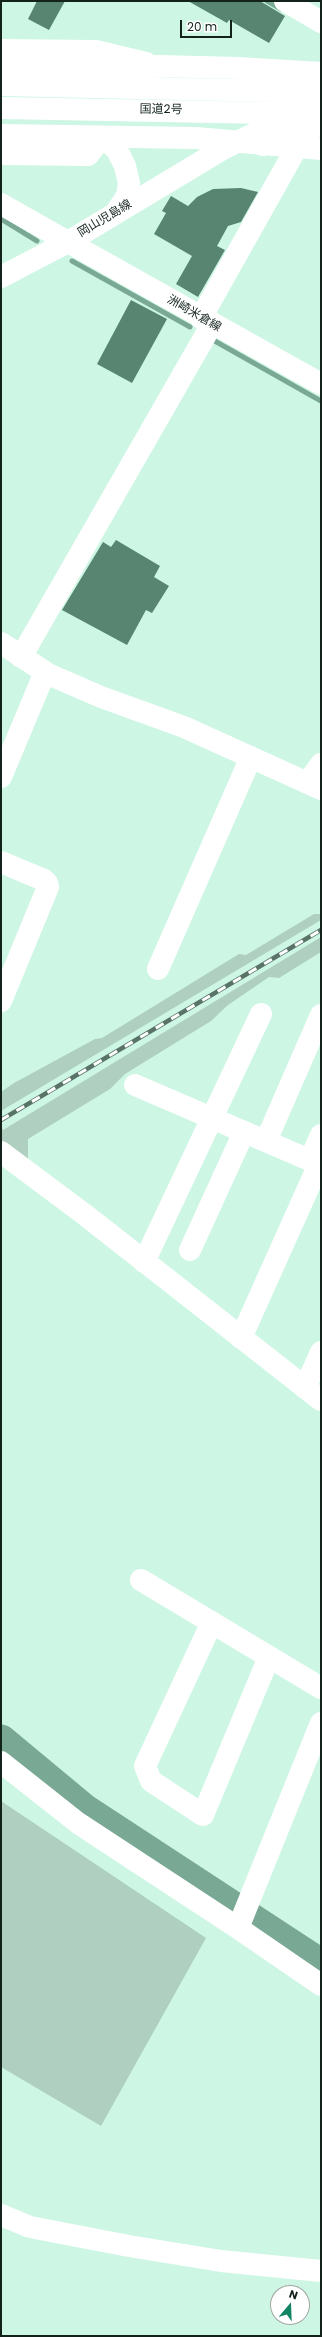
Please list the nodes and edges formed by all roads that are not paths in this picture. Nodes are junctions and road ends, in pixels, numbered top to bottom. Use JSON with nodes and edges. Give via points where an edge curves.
{"nodes":[{"id":1,"x":285,"y":1,"type":"edge"},
{"id":2,"x":321,"y":22,"type":"edge"},
{"id":3,"x":1,"y":50,"type":"edge"},
{"id":4,"x":321,"y":64,"type":"edge"},
{"id":5,"x":160,"y":66,"type":"junction"},
{"id":6,"x":1,"y":68,"type":"edge"},
{"id":7,"x":238,"y":68,"type":"junction"},
{"id":8,"x":321,"y":73,"type":"edge"},
{"id":9,"x":1,"y":85,"type":"edge"},
{"id":10,"x":321,"y":92,"type":"edge"},
{"id":11,"x":321,"y":101,"type":"edge"},
{"id":12,"x":1,"y":108,"type":"edge"},
{"id":13,"x":321,"y":114,"type":"edge"},
{"id":14,"x":292,"y":115,"type":"junction"},
{"id":15,"x":321,"y":125,"type":"edge"},
{"id":16,"x":1,"y":135,"type":"edge"},
{"id":17,"x":102,"y":137,"type":"junction"},
{"id":18,"x":236,"y":142,"type":"junction"},
{"id":19,"x":281,"y":143,"type":"junction"},
{"id":20,"x":321,"y":149,"type":"edge"},
{"id":21,"x":1,"y":154,"type":"edge"},
{"id":22,"x":207,"y":158,"type":"junction"},
{"id":23,"x":1,"y":204,"type":"edge"},
{"id":24,"x":116,"y":212,"type":"junction"},
{"id":25,"x":68,"y":242,"type":"junction"},
{"id":26,"x":1,"y":277,"type":"edge"},
{"id":27,"x":207,"y":321,"type":"junction"},
{"id":28,"x":321,"y":384,"type":"edge"},
{"id":29,"x":1,"y":643,"type":"edge"},
{"id":30,"x":24,"y":652,"type":"junction"},
{"id":31,"x":45,"y":672,"type":"junction"},
{"id":32,"x":251,"y":757,"type":"junction"},
{"id":33,"x":1,"y":776,"type":"edge"},
{"id":34,"x":314,"y":777,"type":"edge"},
{"id":35,"x":1,"y":862,"type":"edge"},
{"id":36,"x":158,"y":969,"type":"dead end"},
{"id":37,"x":1,"y":1001,"type":"edge"},
{"id":38,"x":261,"y":1014,"type":"dead end"},
{"id":39,"x":321,"y":1015,"type":"edge"},
{"id":40,"x":134,"y":1085,"type":"dead end"},
{"id":41,"x":212,"y":1118,"type":"junction"},
{"id":42,"x":244,"y":1132,"type":"junction"},
{"id":43,"x":321,"y":1135,"type":"edge"},
{"id":44,"x":266,"y":1141,"type":"junction"},
{"id":45,"x":1,"y":1152,"type":"edge"},
{"id":46,"x":317,"y":1163,"type":"edge"},
{"id":47,"x":190,"y":1250,"type":"dead end"},
{"id":48,"x":144,"y":1262,"type":"junction"},
{"id":49,"x":241,"y":1338,"type":"junction"},
{"id":50,"x":321,"y":1352,"type":"edge"},
{"id":51,"x":313,"y":1394,"type":"edge"},
{"id":52,"x":141,"y":1580,"type":"dead end"},
{"id":53,"x":212,"y":1622,"type":"junction"},
{"id":54,"x":269,"y":1657,"type":"junction"},
{"id":55,"x":321,"y":1688,"type":"edge"},
{"id":56,"x":321,"y":1723,"type":"edge"},
{"id":57,"x":1,"y":1762,"type":"edge"},
{"id":58,"x":242,"y":1917,"type":"junction"},
{"id":59,"x":321,"y":1985,"type":"edge"},
{"id":60,"x":1,"y":2215,"type":"edge"},
{"id":61,"x":321,"y":2271,"type":"edge"}],
"edges":[{"from":1,"to":2,"type":"main road"},
{"from":3,"to":5,"type":"main road","via":[[96,51]]},
{"from":4,"to":7,"type":"main road"},
{"from":5,"to":6,"type":"main road"},
{"from":5,"to":7,"type":"main road"},
{"from":7,"to":8,"type":"main road"},
{"from":7,"to":14,"type":"main road","via":[[263,77],[287,91],[293,106]]},
{"from":9,"to":10,"type":"main road","name":"国道2号"},
{"from":11,"to":14,"type":"main road","name":"岡山児島線"},
{"from":12,"to":13,"type":"main road","name":"国道2号"},
{"from":14,"to":18,"type":"main road","name":"岡山児島線"},
{"from":14,"to":19,"type":"main road"},
{"from":15,"to":19,"type":"main road","name":"岡山児島線"},
{"from":16,"to":17,"type":"main road"},
{"from":17,"to":18,"type":"main road","via":[[196,138]]},
{"from":17,"to":21,"type":"main road","via":[[88,155]]},
{"from":17,"to":24,"type":"main road","via":[[117,150],[125,166],[129,183],[126,196]]},
{"from":18,"to":19,"type":"main road"},
{"from":18,"to":22,"type":"main road","name":"岡山児島線"},
{"from":19,"to":20,"type":"main road"},
{"from":19,"to":22,"type":"main road","name":"岡山児島線"},
{"from":19,"to":27,"type":"main road"},
{"from":22,"to":24,"type":"main road","name":"岡山児島線"},
{"from":23,"to":25,"type":"main road","name":"洲崎米倉線"},
{"from":24,"to":25,"type":"main road","name":"岡山児島線"},
{"from":25,"to":26,"type":"main road","name":"岡山児島線"},
{"from":25,"to":27,"type":"main road","name":"洲崎米倉線"},
{"from":27,"to":28,"type":"main road","name":"洲崎米倉線"},
{"from":27,"to":30,"type":"main road"},
{"from":29,"to":30,"type":"main road"},
{"from":30,"to":31,"type":"main road"},
{"from":31,"to":32,"type":"main road","via":[[102,697],[184,727]]},
{"from":31,"to":33,"type":"main road"},
{"from":32,"to":34,"type":"main road"},
{"from":32,"to":36,"type":"main road"},
{"from":35,"to":37,"type":"main road","via":[[44,880],[48,887]]},
{"from":38,"to":41,"type":"main road"},
{"from":39,"to":44,"type":"main road"},
{"from":40,"to":41,"type":"main road"},
{"from":41,"to":42,"type":"main road"},
{"from":41,"to":48,"type":"main road"},
{"from":42,"to":44,"type":"main road"},
{"from":42,"to":47,"type":"main road"},
{"from":43,"to":46,"type":"main road"},
{"from":44,"to":46,"type":"main road"},
{"from":45,"to":48,"type":"main road"},
{"from":46,"to":49,"type":"main road"},
{"from":48,"to":49,"type":"main road"},
{"from":49,"to":51,"type":"main road"},
{"from":50,"to":51,"type":"main road"},
{"from":52,"to":53,"type":"main road"},
{"from":53,"to":54,"type":"main road"},
{"from":53,"to":54,"type":"main road","via":[[146,1766],[151,1781],[203,1815]]},
{"from":54,"to":55,"type":"main road"},
{"from":56,"to":58,"type":"main road"},
{"from":57,"to":58,"type":"main road","via":[[78,1823]]},
{"from":58,"to":59,"type":"main road"},
{"from":60,"to":61,"type":"main road","via":[[30,2226],[129,2246],[221,2261]]}]}
